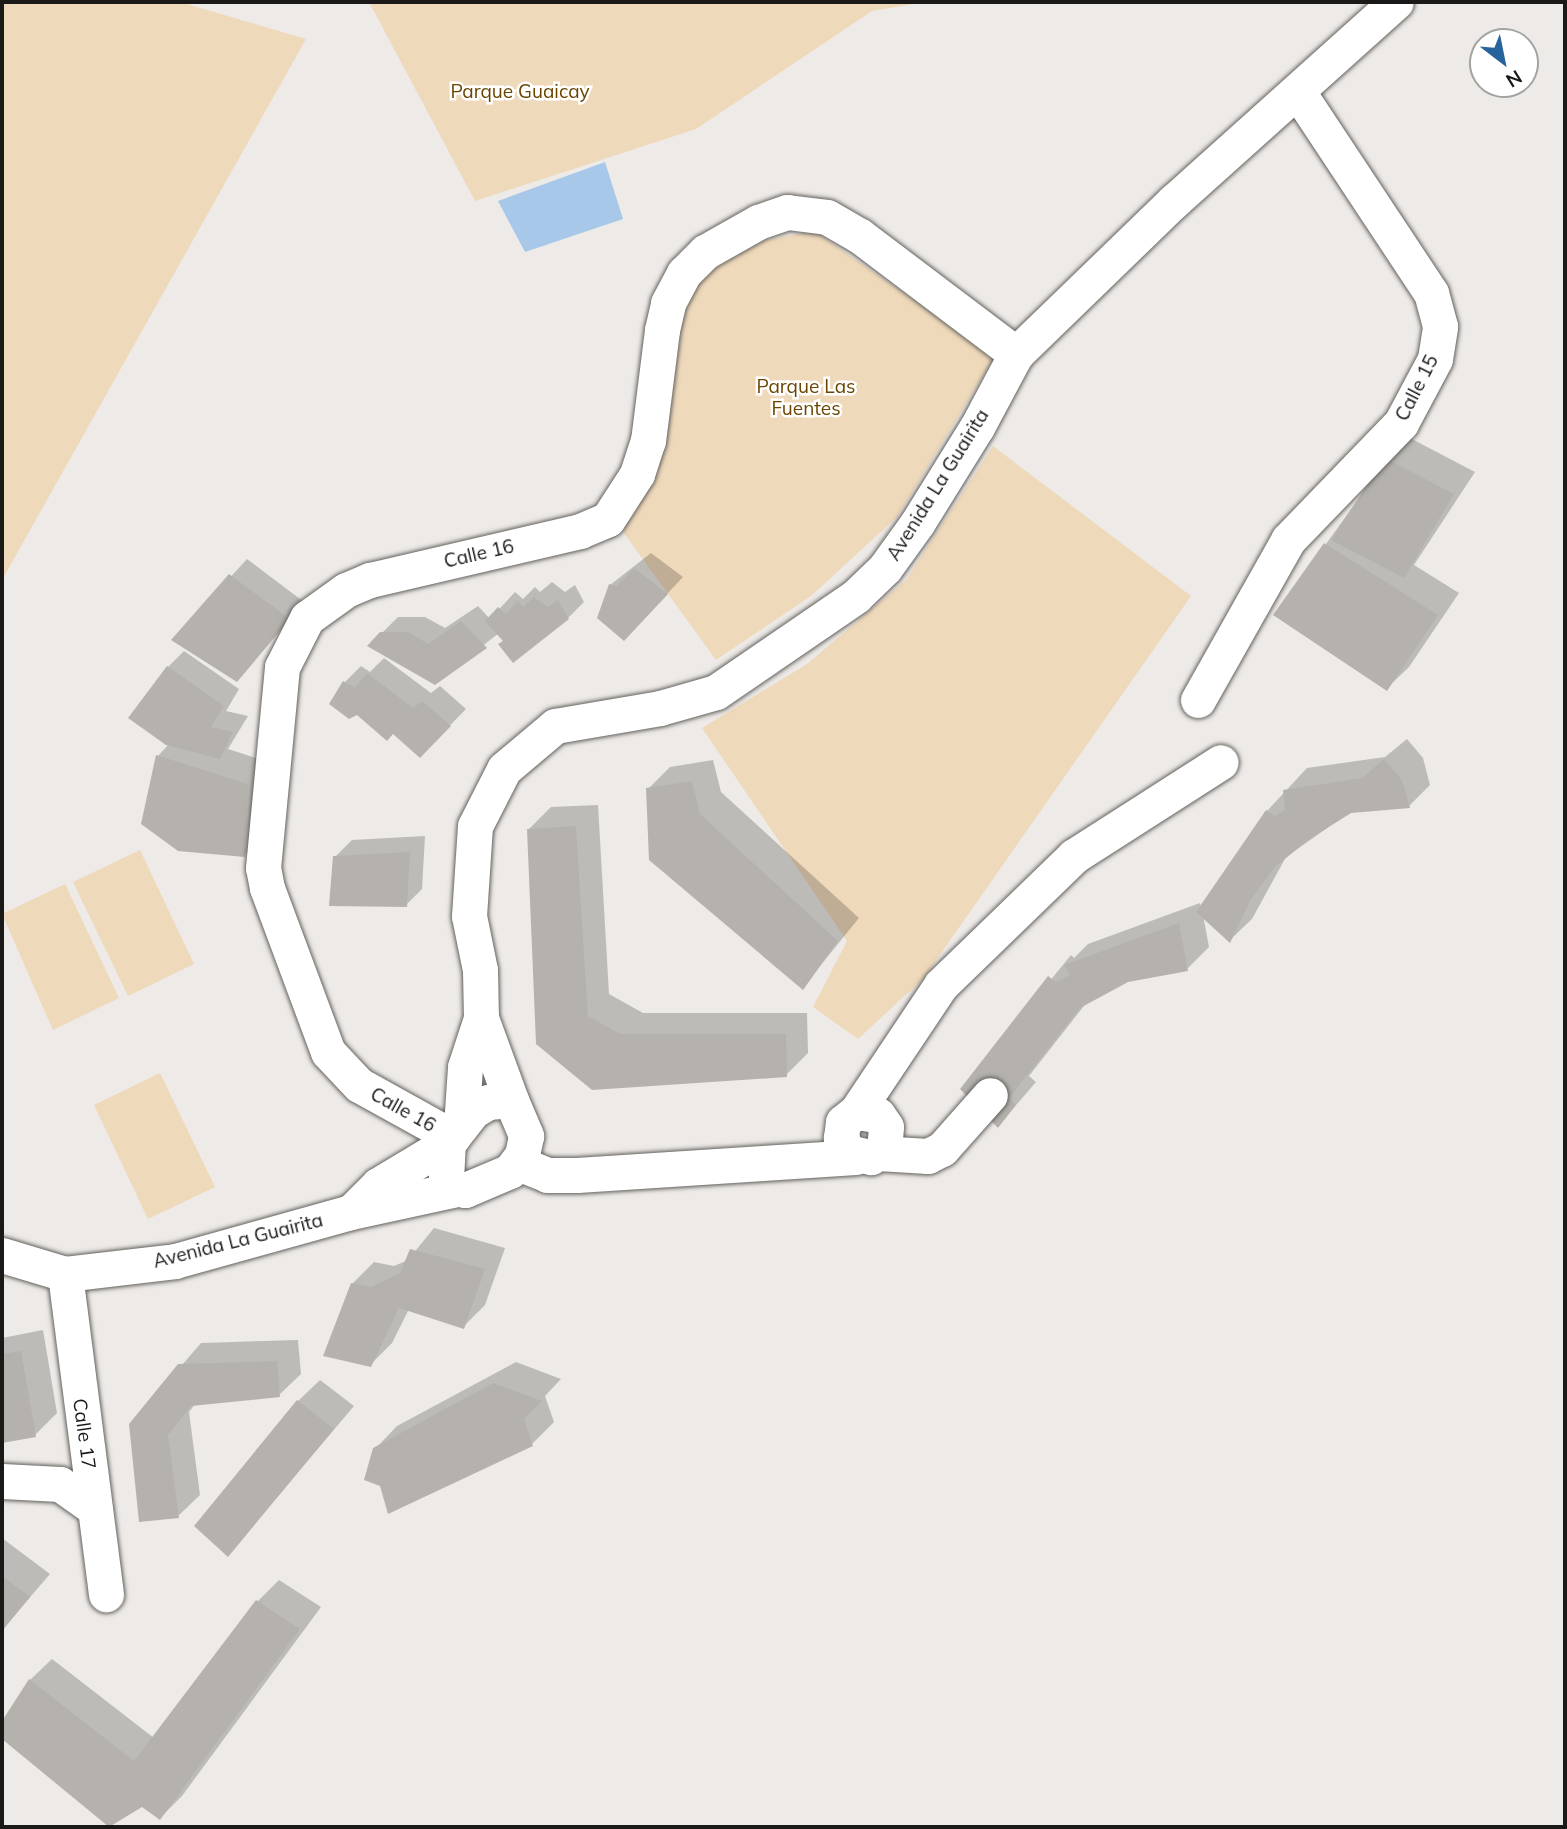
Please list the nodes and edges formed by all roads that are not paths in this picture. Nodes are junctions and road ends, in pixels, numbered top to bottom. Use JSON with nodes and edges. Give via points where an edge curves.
{"nodes":[{"id":1,"x":1396,"y":2,"type":"edge"},
{"id":2,"x":1298,"y":92,"type":"junction"},
{"id":3,"x":1016,"y":354,"type":"junction"},
{"id":4,"x":1198,"y":700,"type":"dead end"},
{"id":5,"x":1221,"y":762,"type":"dead end"},
{"id":6,"x":481,"y":1017,"type":"junction"},
{"id":7,"x":990,"y":1095,"type":"dead end"},
{"id":8,"x":511,"y":1100,"type":"junction"},
{"id":9,"x":864,"y":1134,"type":"junction"},
{"id":10,"x":454,"y":1135,"type":"junction"},
{"id":11,"x":518,"y":1163,"type":"junction"},
{"id":12,"x":457,"y":1189,"type":"junction"},
{"id":13,"x":351,"y":1212,"type":"junction"},
{"id":14,"x":2,"y":1255,"type":"edge"},
{"id":15,"x":65,"y":1273,"type":"junction"},
{"id":16,"x":2,"y":1481,"type":"edge"},
{"id":17,"x":94,"y":1508,"type":"junction"},
{"id":18,"x":106,"y":1594,"type":"dead end"}],
"edges":[{"from":1,"to":2,"type":"street","name":"Avenida La Guairita"},
{"from":2,"to":3,"type":"street","name":"Avenida La Guairita","via":[[1174,201]]},
{"from":2,"to":4,"type":"street","name":"Calle 15","via":[[1431,293],[1440,326],[1435,359],[1401,423],[1288,540]]},
{"from":3,"to":6,"type":"street","name":"Avenida La Guairita","via":[[977,427],[893,558],[837,612],[716,692],[660,708],[555,726],[504,769],[475,826],[469,876]]},
{"from":3,"to":10,"type":"street","name":"Calle 16","via":[[827,217],[787,212],[758,222],[705,252],[684,273],[668,303],[648,441],[637,474],[619,509],[608,519],[580,531],[370,580],[346,590],[307,618],[282,667],[263,868],[267,888],[328,1052],[359,1086]]},
{"from":5,"to":9,"type":"street","via":[[1065,865],[941,985]]},
{"from":6,"to":8,"type":"street","name":"Avenida La Guairita"},
{"from":6,"to":10,"type":"street","name":"Avenida La Guairita","via":[[465,1067]]},
{"from":7,"to":9,"type":"street","via":[[952,1138],[928,1156]]},
{"from":8,"to":10,"type":"street","name":"Avenida La Guairita","via":[[488,1102]]},
{"from":8,"to":11,"type":"street","name":"Avenida La Guairita","via":[[526,1136]]},
{"from":9,"to":11,"type":"street","via":[[781,1160],[577,1175],[547,1175]]},
{"from":10,"to":12,"type":"street","name":"Avenida La Guairita","via":[[446,1179]]},
{"from":10,"to":13,"type":"street","name":"Avenida La Guairita","via":[[378,1185]]},
{"from":11,"to":12,"type":"street","name":"Avenida La Guairita","via":[[499,1179]]},
{"from":12,"to":13,"type":"street","name":"Avenida La Guairita"},
{"from":13,"to":15,"type":"street","name":"Avenida La Guairita","via":[[175,1261]]},
{"from":14,"to":15,"type":"street","name":"Avenida La Guairita"},
{"from":15,"to":17,"type":"street","name":"Calle 17"},
{"from":16,"to":17,"type":"street","via":[[60,1484]]},
{"from":17,"to":18,"type":"street","name":"Calle 17"}]}
